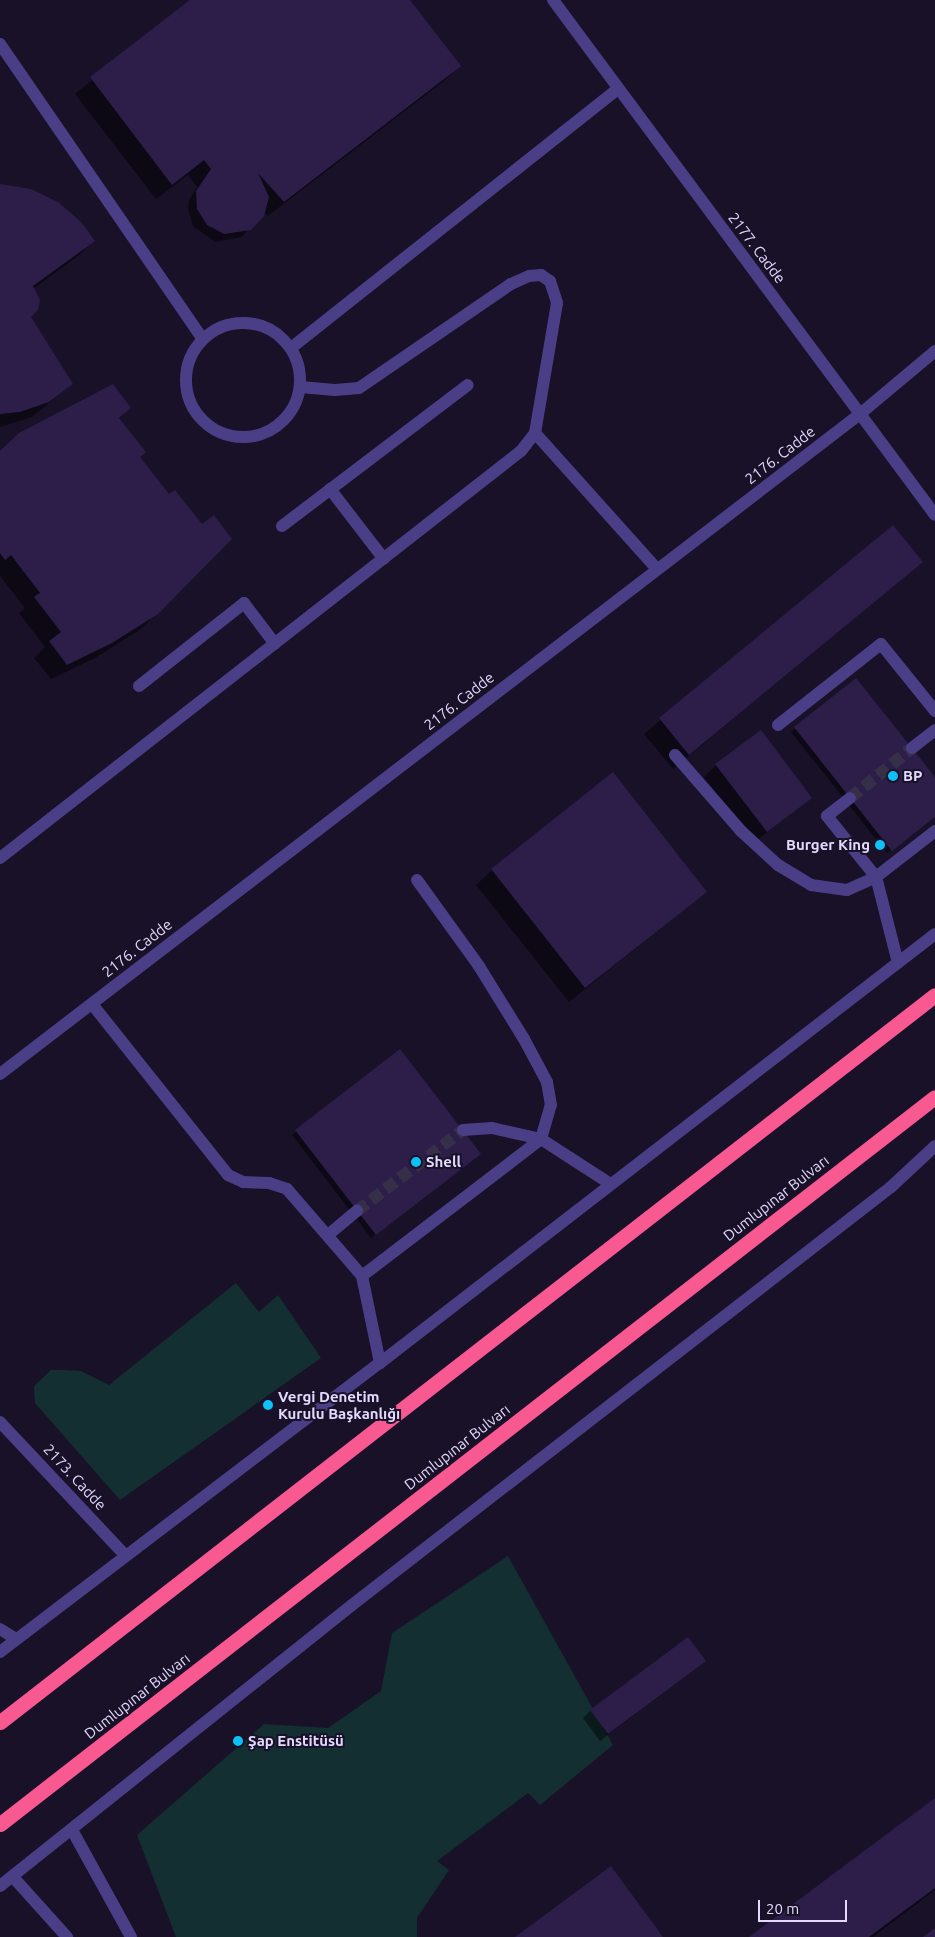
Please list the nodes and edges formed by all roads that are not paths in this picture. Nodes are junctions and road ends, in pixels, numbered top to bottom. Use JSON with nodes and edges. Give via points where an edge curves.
{"nodes":[{"id":1,"x":553,"y":0,"type":"edge"},
{"id":2,"x":1,"y":49,"type":"edge"},
{"id":3,"x":618,"y":89,"type":"junction"},
{"id":4,"x":203,"y":339,"type":"junction"},
{"id":5,"x":291,"y":348,"type":"junction"},
{"id":6,"x":935,"y":351,"type":"edge"},
{"id":7,"x":468,"y":385,"type":"dead end"},
{"id":8,"x":300,"y":387,"type":"junction"},
{"id":9,"x":860,"y":414,"type":"junction"},
{"id":10,"x":535,"y":433,"type":"junction"},
{"id":11,"x":330,"y":489,"type":"junction"},
{"id":12,"x":935,"y":515,"type":"edge"},
{"id":13,"x":282,"y":526,"type":"dead end"},
{"id":14,"x":384,"y":559,"type":"junction"},
{"id":15,"x":658,"y":570,"type":"junction"},
{"id":16,"x":275,"y":644,"type":"junction"},
{"id":17,"x":139,"y":686,"type":"dead end"},
{"id":18,"x":935,"y":711,"type":"edge"},
{"id":19,"x":778,"y":725,"type":"dead end"},
{"id":20,"x":935,"y":730,"type":"edge"},
{"id":21,"x":912,"y":748,"type":"tunnel mouth"},
{"id":22,"x":675,"y":755,"type":"dead end"},
{"id":23,"x":850,"y":798,"type":"tunnel mouth"},
{"id":24,"x":935,"y":831,"type":"edge"},
{"id":25,"x":0,"y":858,"type":"edge"},
{"id":26,"x":876,"y":877,"type":"junction"},
{"id":27,"x":417,"y":880,"type":"dead end"},
{"id":28,"x":935,"y":934,"type":"edge"},
{"id":29,"x":898,"y":962,"type":"junction"},
{"id":30,"x":935,"y":995,"type":"edge"},
{"id":31,"x":92,"y":1004,"type":"junction"},
{"id":32,"x":0,"y":1074,"type":"edge"},
{"id":33,"x":935,"y":1097,"type":"edge"},
{"id":34,"x":463,"y":1130,"type":"tunnel mouth"},
{"id":35,"x":541,"y":1139,"type":"junction"},
{"id":36,"x":935,"y":1146,"type":"edge"},
{"id":37,"x":609,"y":1183,"type":"junction"},
{"id":38,"x":357,"y":1211,"type":"tunnel mouth"},
{"id":39,"x":328,"y":1235,"type":"junction"},
{"id":40,"x":362,"y":1276,"type":"junction"},
{"id":41,"x":380,"y":1363,"type":"junction"},
{"id":42,"x":0,"y":1422,"type":"edge"},
{"id":43,"x":125,"y":1555,"type":"junction"},
{"id":44,"x":0,"y":1629,"type":"edge"},
{"id":45,"x":16,"y":1639,"type":"junction"},
{"id":46,"x":0,"y":1652,"type":"edge"},
{"id":47,"x":0,"y":1722,"type":"edge"},
{"id":48,"x":0,"y":1824,"type":"edge"},
{"id":49,"x":72,"y":1830,"type":"junction"},
{"id":50,"x":13,"y":1877,"type":"junction"},
{"id":51,"x":0,"y":1886,"type":"edge"},
{"id":52,"x":67,"y":1937,"type":"edge"},
{"id":53,"x":131,"y":1937,"type":"edge"}],
"edges":[{"from":1,"to":3,"type":"street","name":"2177. Cadde"},
{"from":2,"to":4,"type":"street"},
{"from":3,"to":5,"type":"street"},
{"from":3,"to":9,"type":"street","name":"2177. Cadde"},
{"from":4,"to":5,"type":"street","via":[[220,328],[239,323],[259,325],[277,334]]},
{"from":4,"to":8,"type":"street","via":[[192,354],[186,374],[187,393],[192,406],[208,426],[226,435],[265,433],[282,422],[294,405]]},
{"from":5,"to":8,"type":"street","via":[[298,367]]},
{"from":6,"to":9,"type":"street","name":"2176. Cadde"},
{"from":7,"to":11,"type":"street"},
{"from":8,"to":10,"type":"street","via":[[359,388],[511,284],[541,275],[552,285],[557,303]]},
{"from":9,"to":12,"type":"street","name":"2177. Cadde"},
{"from":9,"to":15,"type":"street","name":"2176. Cadde"},
{"from":10,"to":14,"type":"street","via":[[521,451]]},
{"from":10,"to":15,"type":"street"},
{"from":11,"to":13,"type":"street"},
{"from":11,"to":14,"type":"street"},
{"from":14,"to":16,"type":"street"},
{"from":15,"to":31,"type":"street","name":"2176. Cadde"},
{"from":16,"to":17,"type":"street","via":[[244,603]]},
{"from":16,"to":25,"type":"street"},
{"from":18,"to":19,"type":"street","via":[[881,644]]},
{"from":20,"to":21,"type":"street"},
{"from":22,"to":26,"type":"street","via":[[741,831],[778,865],[811,885],[829,889],[848,890]]},
{"from":23,"to":26,"type":"street","via":[[827,816]]},
{"from":24,"to":26,"type":"street"},
{"from":26,"to":29,"type":"street"},
{"from":27,"to":35,"type":"street","via":[[479,966],[547,1082],[550,1105]]},
{"from":28,"to":29,"type":"street"},
{"from":29,"to":37,"type":"street"},
{"from":30,"to":47,"type":"highway"},
{"from":31,"to":32,"type":"street","name":"2176. Cadde"},
{"from":31,"to":39,"type":"street","via":[[228,1175],[244,1182],[269,1183],[287,1189]]},
{"from":33,"to":48,"type":"highway","name":"Dumlupınar Bulvarı"},
{"from":34,"to":35,"type":"street","via":[[492,1128]]},
{"from":35,"to":37,"type":"street"},
{"from":35,"to":40,"type":"street"},
{"from":36,"to":49,"type":"street","via":[[891,1186],[352,1605]]},
{"from":37,"to":41,"type":"street"},
{"from":38,"to":39,"type":"street"},
{"from":39,"to":40,"type":"street"},
{"from":40,"to":41,"type":"street"},
{"from":41,"to":43,"type":"street"},
{"from":42,"to":43,"type":"street","name":"2173. Cadde"},
{"from":43,"to":45,"type":"street"},
{"from":44,"to":45,"type":"street"},
{"from":45,"to":46,"type":"street"},
{"from":49,"to":50,"type":"street"},
{"from":49,"to":53,"type":"street"},
{"from":50,"to":51,"type":"street"},
{"from":50,"to":52,"type":"street"}]}
